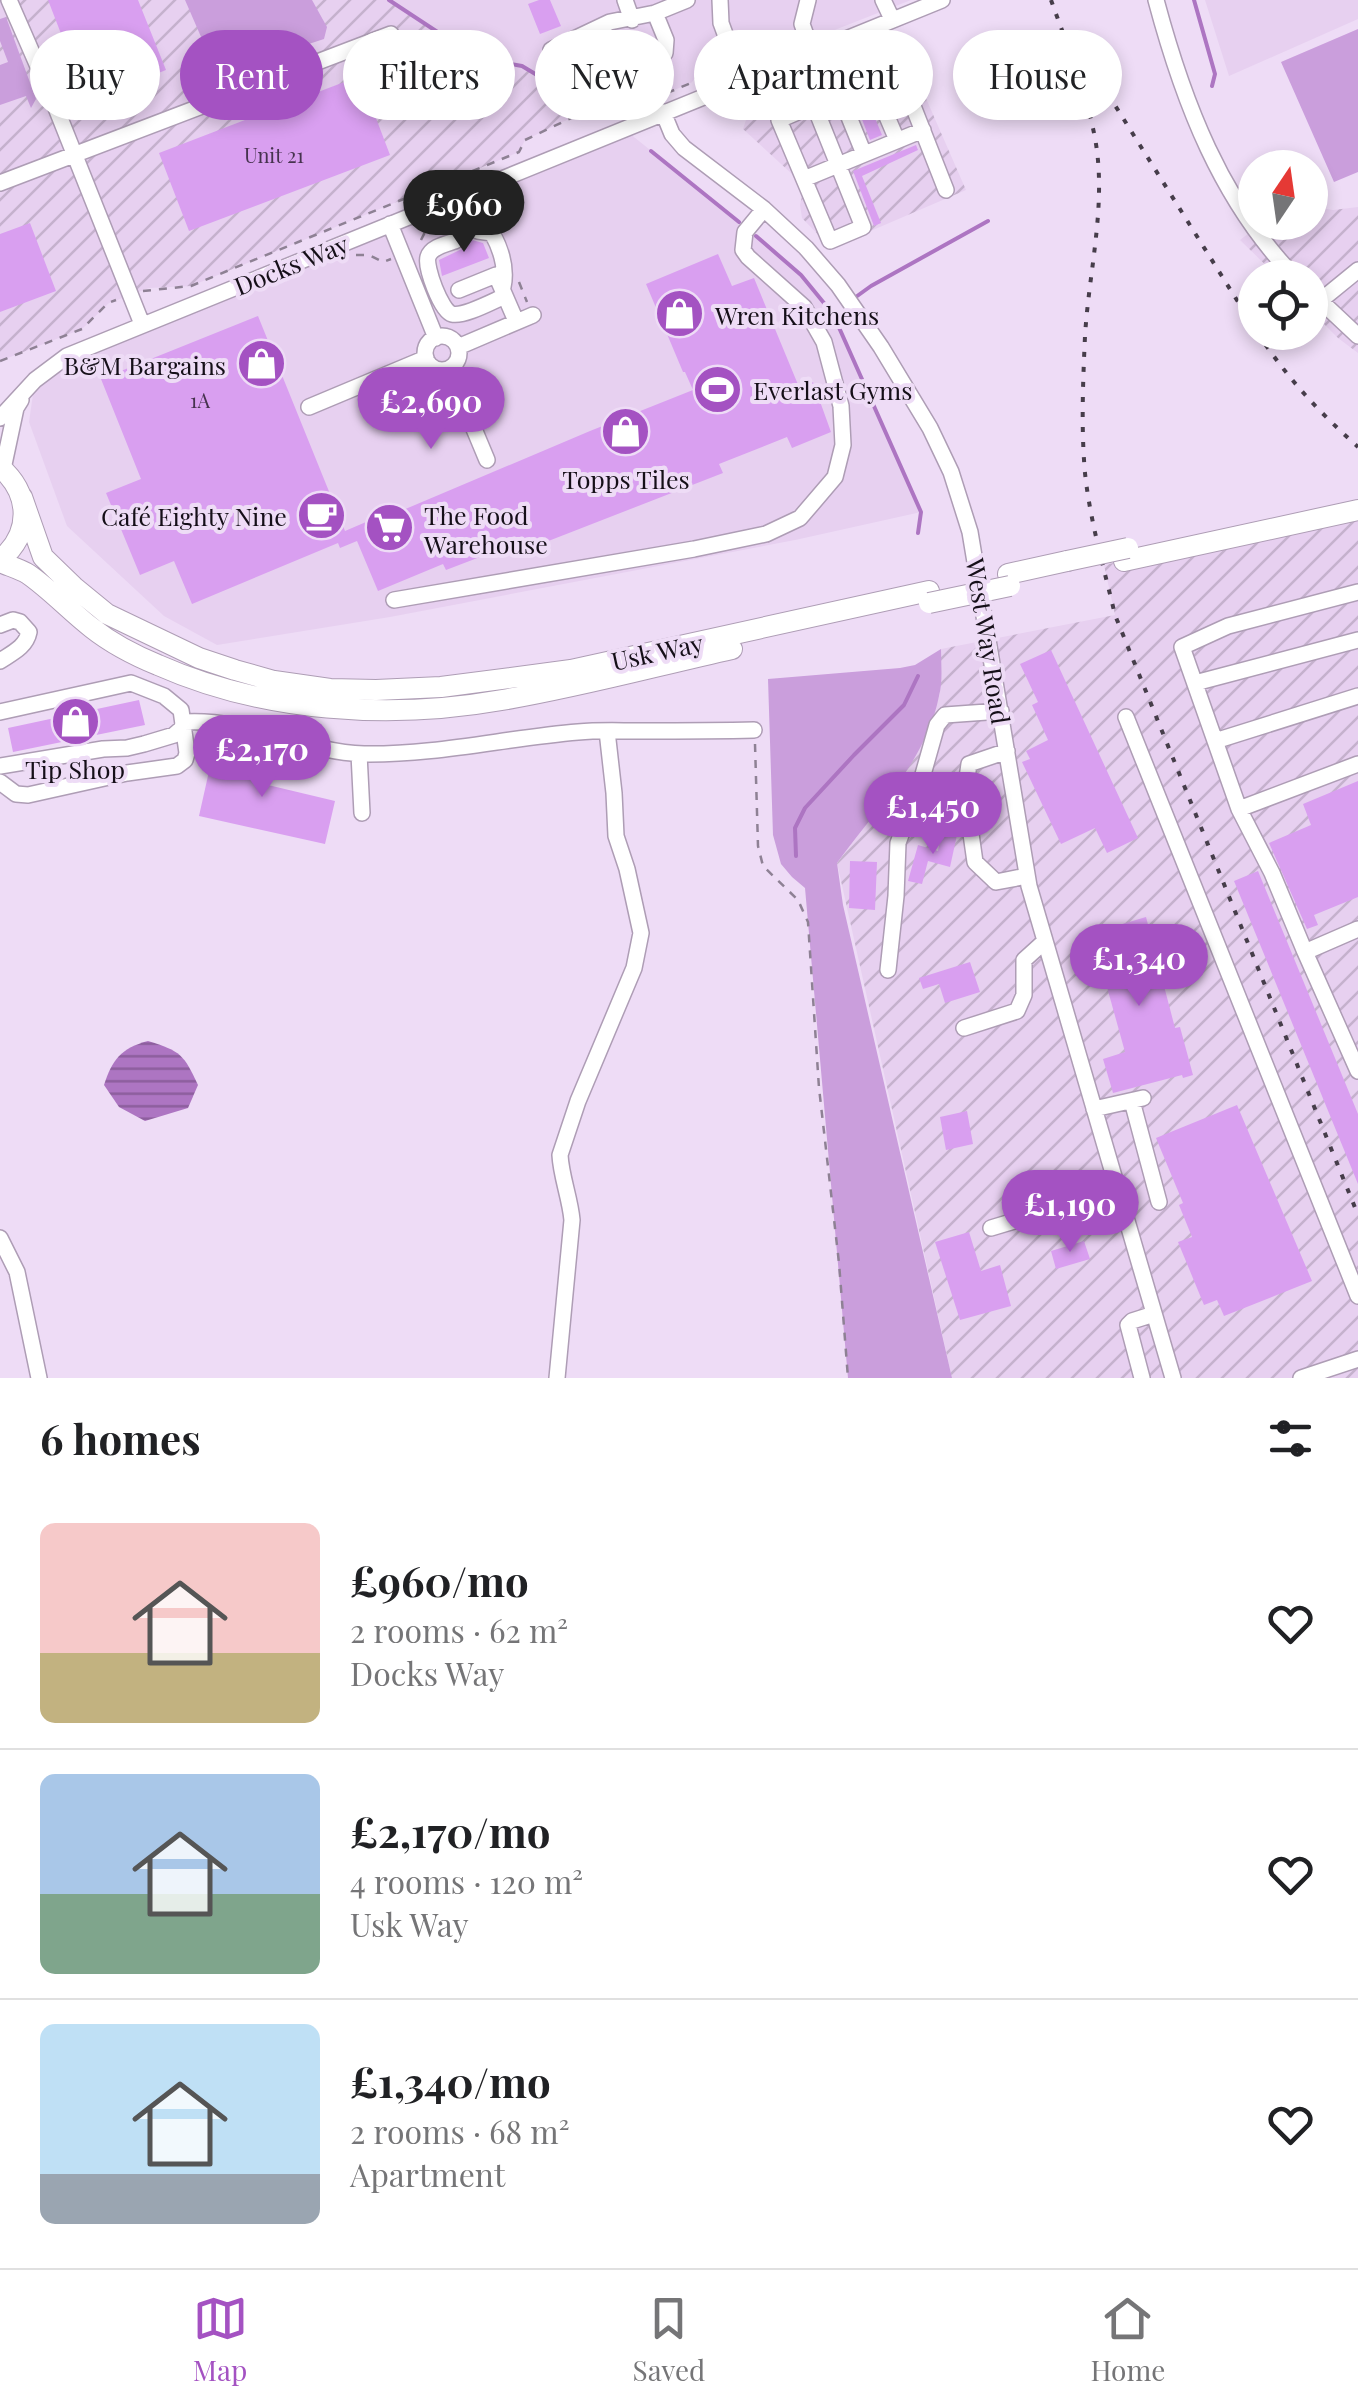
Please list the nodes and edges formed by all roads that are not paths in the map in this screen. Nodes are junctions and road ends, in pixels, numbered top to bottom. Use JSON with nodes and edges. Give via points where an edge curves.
{"nodes":[{"id":1,"x":10,"y":0,"type":"edge"},
{"id":2,"x":625,"y":0,"type":"edge"},
{"id":3,"x":687,"y":0,"type":"edge"},
{"id":4,"x":720,"y":0,"type":"edge"},
{"id":5,"x":808,"y":0,"type":"edge"},
{"id":6,"x":883,"y":0,"type":"edge"},
{"id":7,"x":942,"y":0,"type":"edge"},
{"id":8,"x":1156,"y":0,"type":"edge"},
{"id":9,"x":655,"y":13,"type":"junction"},
{"id":10,"x":892,"y":19,"type":"junction"},
{"id":11,"x":632,"y":20,"type":"junction"},
{"id":12,"x":592,"y":30,"type":"edge"},
{"id":13,"x":662,"y":30,"type":"edge"},
{"id":14,"x":724,"y":30,"type":"edge"},
{"id":15,"x":805,"y":30,"type":"edge"},
{"id":16,"x":865,"y":30,"type":"edge"},
{"id":17,"x":343,"y":52,"type":"edge"},
{"id":18,"x":644,"y":120,"type":"edge"},
{"id":19,"x":666,"y":120,"type":"edge"},
{"id":20,"x":779,"y":120,"type":"edge"},
{"id":21,"x":820,"y":120,"type":"edge"},
{"id":22,"x":850,"y":120,"type":"edge"},
{"id":23,"x":890,"y":120,"type":"edge"},
{"id":24,"x":919,"y":120,"type":"edge"},
{"id":25,"x":923,"y":130,"type":"junction"},
{"id":26,"x":898,"y":140,"type":"junction"},
{"id":27,"x":73,"y":154,"type":"junction"},
{"id":28,"x":864,"y":154,"type":"junction"},
{"id":29,"x":838,"y":165,"type":"junction"},
{"id":30,"x":804,"y":180,"type":"junction"},
{"id":31,"x":0,"y":184,"type":"edge"},
{"id":32,"x":946,"y":190,"type":"dead end"},
{"id":33,"x":764,"y":208,"type":"junction"},
{"id":34,"x":390,"y":224,"type":"junction"},
{"id":35,"x":478,"y":231,"type":"dead end"},
{"id":36,"x":454,"y":241,"type":"dead end"},
{"id":37,"x":1280,"y":260,"type":"edge"},
{"id":38,"x":1358,"y":270,"type":"edge"},
{"id":39,"x":1328,"y":288,"type":"edge"},
{"id":40,"x":459,"y":290,"type":"dead end"},
{"id":41,"x":504,"y":293,"type":"junction"},
{"id":42,"x":1328,"y":308,"type":"edge"},
{"id":43,"x":533,"y":314,"type":"dead end"},
{"id":44,"x":516,"y":321,"type":"junction"},
{"id":45,"x":142,"y":324,"type":"junction"},
{"id":46,"x":1358,"y":336,"type":"edge"},
{"id":47,"x":436,"y":338,"type":"junction"},
{"id":48,"x":458,"y":347,"type":"junction"},
{"id":49,"x":426,"y":358,"type":"junction"},
{"id":50,"x":449,"y":368,"type":"junction"},
{"id":51,"x":34,"y":380,"type":"junction"},
{"id":52,"x":309,"y":406,"type":"dead end"},
{"id":53,"x":0,"y":418,"type":"edge"},
{"id":54,"x":487,"y":460,"type":"dead end"},
{"id":55,"x":1,"y":468,"type":"edge"},
{"id":56,"x":22,"y":497,"type":"junction"},
{"id":57,"x":1358,"y":497,"type":"edge"},
{"id":58,"x":1358,"y":510,"type":"edge"},
{"id":59,"x":1126,"y":554,"type":"junction"},
{"id":60,"x":0,"y":561,"type":"edge"},
{"id":61,"x":1358,"y":592,"type":"edge"},
{"id":62,"x":929,"y":597,"type":"junction"},
{"id":63,"x":394,"y":600,"type":"dead end"},
{"id":64,"x":0,"y":626,"type":"edge"},
{"id":65,"x":1358,"y":640,"type":"edge"},
{"id":66,"x":0,"y":660,"type":"edge"},
{"id":67,"x":1195,"y":683,"type":"junction"},
{"id":68,"x":1358,"y":696,"type":"edge"},
{"id":69,"x":1000,"y":711,"type":"junction"},
{"id":70,"x":0,"y":712,"type":"edge"},
{"id":71,"x":1126,"y":717,"type":"dead end"},
{"id":72,"x":184,"y":722,"type":"junction"},
{"id":73,"x":754,"y":730,"type":"road end"},
{"id":74,"x":607,"y":731,"type":"junction"},
{"id":75,"x":1215,"y":741,"type":"junction"},
{"id":76,"x":1007,"y":751,"type":"junction"},
{"id":77,"x":359,"y":754,"type":"junction"},
{"id":78,"x":1358,"y":764,"type":"edge"},
{"id":79,"x":0,"y":766,"type":"edge"},
{"id":80,"x":0,"y":782,"type":"edge"},
{"id":81,"x":1239,"y":809,"type":"junction"},
{"id":82,"x":362,"y":813,"type":"dead end"},
{"id":83,"x":1027,"y":876,"type":"junction"},
{"id":84,"x":1358,"y":929,"type":"edge"},
{"id":85,"x":1045,"y":941,"type":"junction"},
{"id":86,"x":1305,"y":952,"type":"junction"},
{"id":87,"x":888,"y":970,"type":"dead end"},
{"id":88,"x":964,"y":1028,"type":"dead end"},
{"id":89,"x":1358,"y":1072,"type":"edge"},
{"id":90,"x":1094,"y":1109,"type":"junction"},
{"id":91,"x":1159,"y":1202,"type":"dead end"},
{"id":92,"x":1124,"y":1209,"type":"junction"},
{"id":93,"x":991,"y":1228,"type":"dead end"},
{"id":94,"x":0,"y":1238,"type":"edge"},
{"id":95,"x":1358,"y":1296,"type":"edge"},
{"id":96,"x":1154,"y":1314,"type":"junction"},
{"id":97,"x":1358,"y":1359,"type":"edge"},
{"id":98,"x":39,"y":1378,"type":"edge"},
{"id":99,"x":556,"y":1378,"type":"edge"},
{"id":100,"x":1142,"y":1378,"type":"edge"},
{"id":101,"x":1173,"y":1378,"type":"edge"},
{"id":102,"x":1301,"y":1378,"type":"edge"}],
"edges":[{"from":1,"to":27,"type":"street"},
{"from":2,"to":11,"type":"street"},
{"from":3,"to":9,"type":"street"},
{"from":4,"to":14,"type":"street"},
{"from":5,"to":15,"type":"street"},
{"from":6,"to":10,"type":"street"},
{"from":7,"to":10,"type":"street","name":"Docks Way"},
{"from":8,"to":37,"type":"street","via":[[1219,174]]},
{"from":9,"to":11,"type":"street"},
{"from":9,"to":13,"type":"street"},
{"from":10,"to":16,"type":"street","name":"Docks Way"},
{"from":11,"to":12,"type":"street"},
{"from":17,"to":27,"type":"street"},
{"from":18,"to":34,"type":"street","name":"Docks Way"},
{"from":19,"to":33,"type":"street","name":"West Way Road","via":[[684,148]]},
{"from":20,"to":30,"type":"street"},
{"from":21,"to":29,"type":"street"},
{"from":22,"to":28,"type":"street"},
{"from":23,"to":26,"type":"street"},
{"from":24,"to":25,"type":"street"},
{"from":25,"to":26,"type":"street"},
{"from":25,"to":32,"type":"street"},
{"from":26,"to":28,"type":"street"},
{"from":27,"to":31,"type":"street"},
{"from":27,"to":45,"type":"street"},
{"from":28,"to":29,"type":"street"},
{"from":29,"to":30,"type":"street"},
{"from":29,"to":30,"type":"street","via":[[863,228],[830,242]]},
{"from":33,"to":63,"type":"street","via":[[746,232],[743,250],[804,307],[824,342],[842,406],[835,477],[800,518],[712,546]]},
{"from":33,"to":69,"type":"street","name":"West Way Road","via":[[838,286],[930,428],[967,517]]},
{"from":34,"to":45,"type":"street","name":"Docks Way"},
{"from":34,"to":47,"type":"street"},
{"from":35,"to":41,"type":"street","via":[[496,241],[506,271]]},
{"from":36,"to":41,"type":"street","via":[[428,256],[446,310],[458,314]]},
{"from":38,"to":39,"type":"street"},
{"from":40,"to":41,"type":"street","via":[[496,275]]},
{"from":41,"to":44,"type":"street"},
{"from":42,"to":46,"type":"street"},
{"from":43,"to":44,"type":"street"},
{"from":44,"to":48,"type":"street"},
{"from":45,"to":51,"type":"street","name":"Docks Way","via":[[66,356]]},
{"from":47,"to":48,"type":"street"},
{"from":47,"to":49,"type":"street"},
{"from":48,"to":50,"type":"street"},
{"from":49,"to":50,"type":"street","via":[[438,370]]},
{"from":49,"to":52,"type":"street"},
{"from":50,"to":54,"type":"street"},
{"from":51,"to":53,"type":"street","name":"Docks Way"},
{"from":51,"to":55,"type":"street","via":[[16,408]]},
{"from":55,"to":56,"type":"main road","name":"Usk Way"},
{"from":56,"to":60,"type":"main road","via":[[20,536]]},
{"from":56,"to":62,"type":"main road","name":"Usk Way","via":[[43,557],[107,614],[199,658],[274,681],[330,689],[441,687],[570,670]]},
{"from":57,"to":59,"type":"main road","name":"Usk Way"},
{"from":58,"to":59,"type":"main road","name":"Usk Way"},
{"from":59,"to":62,"type":"main road","name":"Usk Way","bridge":true},
{"from":60,"to":62,"type":"main road","name":"Usk Way","via":[[26,572],[96,631],[155,664],[240,694],[315,707],[501,700]]},
{"from":61,"to":67,"type":"street","via":[[1228,626],[1182,647]]},
{"from":64,"to":66,"type":"street","via":[[13,620],[28,632]]},
{"from":65,"to":67,"type":"street"},
{"from":67,"to":75,"type":"street"},
{"from":68,"to":75,"type":"street"},
{"from":69,"to":76,"type":"street","name":"West Way Road"},
{"from":69,"to":87,"type":"street","via":[[945,715],[937,726],[898,843]]},
{"from":70,"to":72,"type":"street","via":[[131,683],[173,702]]},
{"from":71,"to":95,"type":"street"},
{"from":72,"to":77,"type":"street","via":[[218,722]]},
{"from":72,"to":79,"type":"street","via":[[174,735],[144,744]]},
{"from":72,"to":80,"type":"street","via":[[187,754],[176,766],[28,795]]},
{"from":73,"to":74,"type":"street"},
{"from":74,"to":77,"type":"street","via":[[414,754]]},
{"from":74,"to":99,"type":"street","via":[[616,836],[641,933],[634,968],[560,1155],[572,1220]]},
{"from":75,"to":81,"type":"street"},
{"from":76,"to":83,"type":"street","name":"West Way Road"},
{"from":76,"to":83,"type":"street","via":[[970,764],[964,792],[975,862],[996,882]]},
{"from":77,"to":82,"type":"street"},
{"from":78,"to":81,"type":"street"},
{"from":81,"to":86,"type":"street"},
{"from":83,"to":85,"type":"street","name":"West Way Road"},
{"from":84,"to":86,"type":"street"},
{"from":85,"to":88,"type":"street","via":[[1024,960],[1017,1011]]},
{"from":85,"to":90,"type":"street","name":"West Way Road"},
{"from":86,"to":89,"type":"street"},
{"from":90,"to":91,"type":"street","via":[[1138,1100]]},
{"from":90,"to":92,"type":"street","name":"West Way Road"},
{"from":92,"to":93,"type":"street","via":[[1091,1218],[1084,1200]]},
{"from":92,"to":96,"type":"street","name":"West Way Road"},
{"from":94,"to":98,"type":"street","via":[[16,1272]]},
{"from":96,"to":100,"type":"street","via":[[1128,1325]]},
{"from":96,"to":101,"type":"street","name":"West Way Road"},
{"from":97,"to":102,"type":"street"}]}
